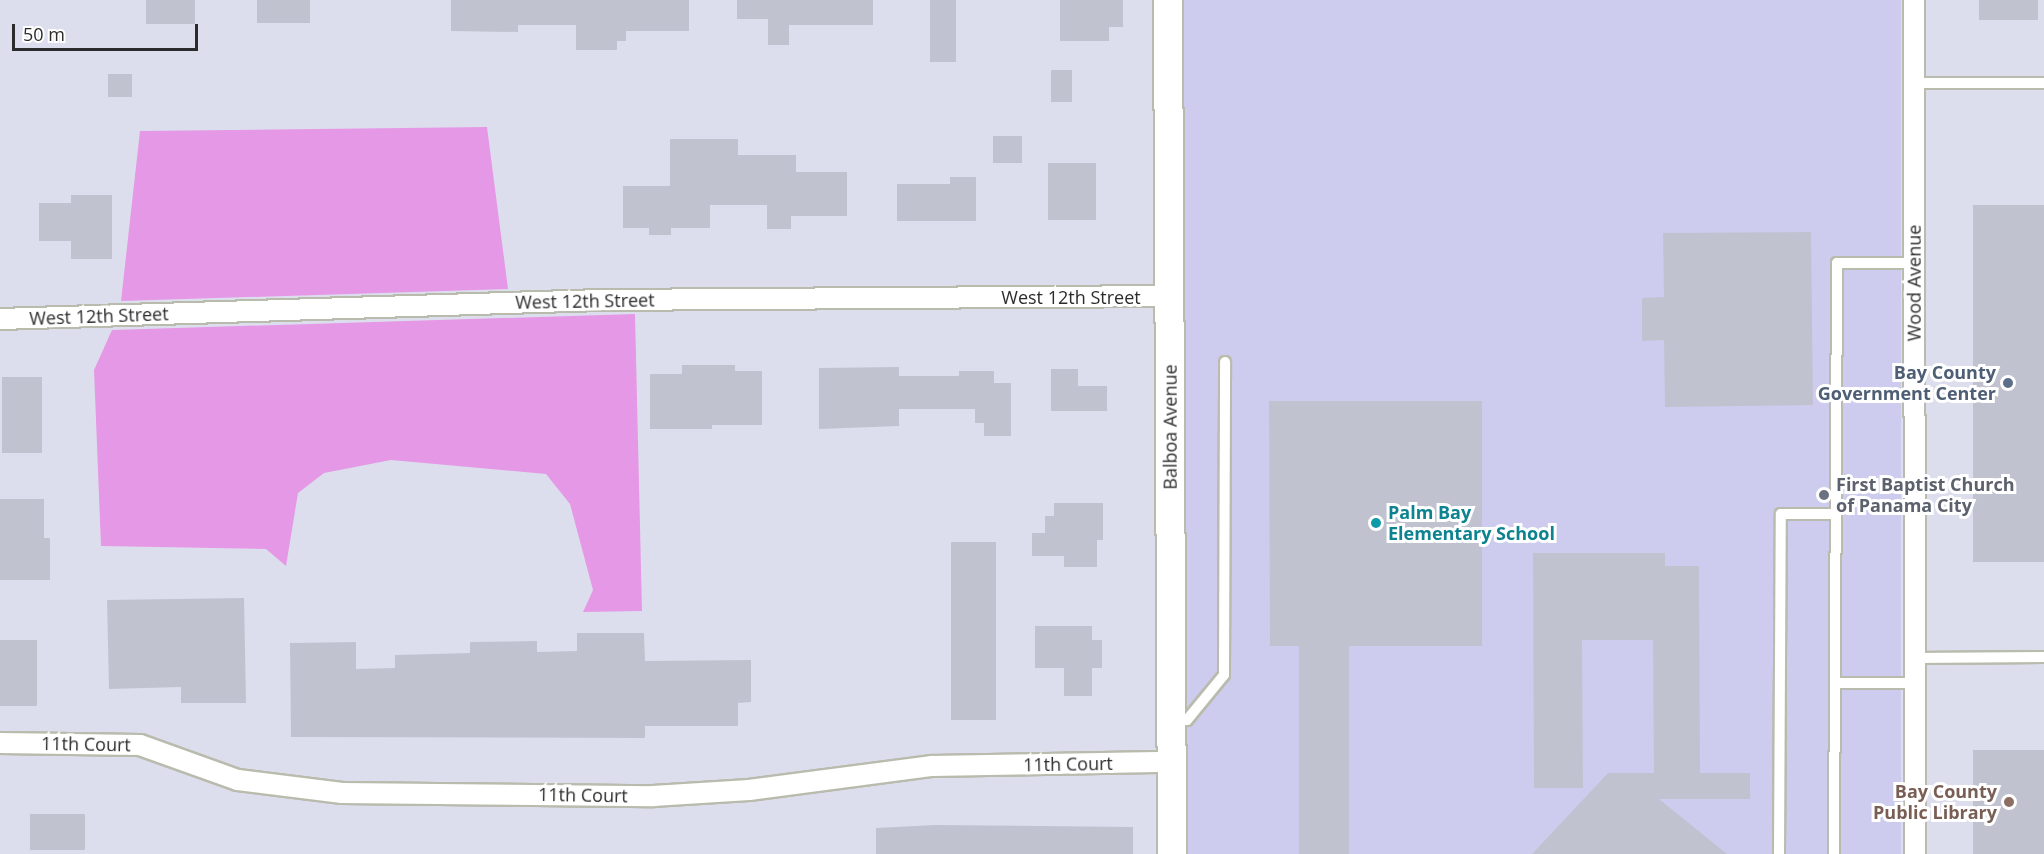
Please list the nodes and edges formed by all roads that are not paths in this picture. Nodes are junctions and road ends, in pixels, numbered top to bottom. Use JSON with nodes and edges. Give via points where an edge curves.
{"nodes":[{"id":1,"x":1168,"y":0,"type":"edge"},
{"id":2,"x":1914,"y":0,"type":"edge"},
{"id":3,"x":1914,"y":82,"type":"junction"},
{"id":4,"x":2044,"y":83,"type":"edge"},
{"id":5,"x":1914,"y":263,"type":"junction"},
{"id":6,"x":1170,"y":296,"type":"junction"},
{"id":7,"x":0,"y":319,"type":"edge"},
{"id":8,"x":1225,"y":362,"type":"dead end"},
{"id":9,"x":1836,"y":514,"type":"junction"},
{"id":10,"x":2044,"y":657,"type":"edge"},
{"id":11,"x":1914,"y":658,"type":"junction"},
{"id":12,"x":1835,"y":683,"type":"junction"},
{"id":13,"x":1914,"y":683,"type":"junction"},
{"id":14,"x":1172,"y":721,"type":"junction"},
{"id":15,"x":0,"y":743,"type":"edge"},
{"id":16,"x":1172,"y":762,"type":"junction"},
{"id":17,"x":1172,"y":854,"type":"edge"},
{"id":18,"x":1779,"y":854,"type":"edge"},
{"id":19,"x":1834,"y":854,"type":"edge"},
{"id":20,"x":1915,"y":854,"type":"edge"}],
"edges":[{"from":1,"to":6,"type":"street","name":"Balboa Avenue"},
{"from":2,"to":3,"type":"street","name":"Wood Avenue"},
{"from":3,"to":4,"type":"lane"},
{"from":3,"to":5,"type":"street","name":"Wood Avenue"},
{"from":5,"to":9,"type":"lane","via":[[1837,263]]},
{"from":5,"to":11,"type":"street","name":"Wood Avenue"},
{"from":6,"to":7,"type":"street","name":"West 12th Street","via":[[601,300]]},
{"from":6,"to":14,"type":"street","name":"Balboa Avenue"},
{"from":8,"to":14,"type":"lane","via":[[1224,675],[1187,720]]},
{"from":9,"to":12,"type":"lane"},
{"from":9,"to":18,"type":"lane","via":[[1781,513]]},
{"from":10,"to":11,"type":"lane"},
{"from":11,"to":13,"type":"street","name":"Wood Avenue"},
{"from":12,"to":13,"type":"lane"},
{"from":12,"to":19,"type":"lane"},
{"from":13,"to":20,"type":"street","name":"Wood Avenue"},
{"from":14,"to":16,"type":"street","name":"Balboa Avenue"},
{"from":15,"to":16,"type":"street","name":"11th Court","via":[[140,745],[238,780],[342,793],[653,796],[749,790],[932,766]]},
{"from":16,"to":17,"type":"street","name":"Balboa Avenue"}]}
